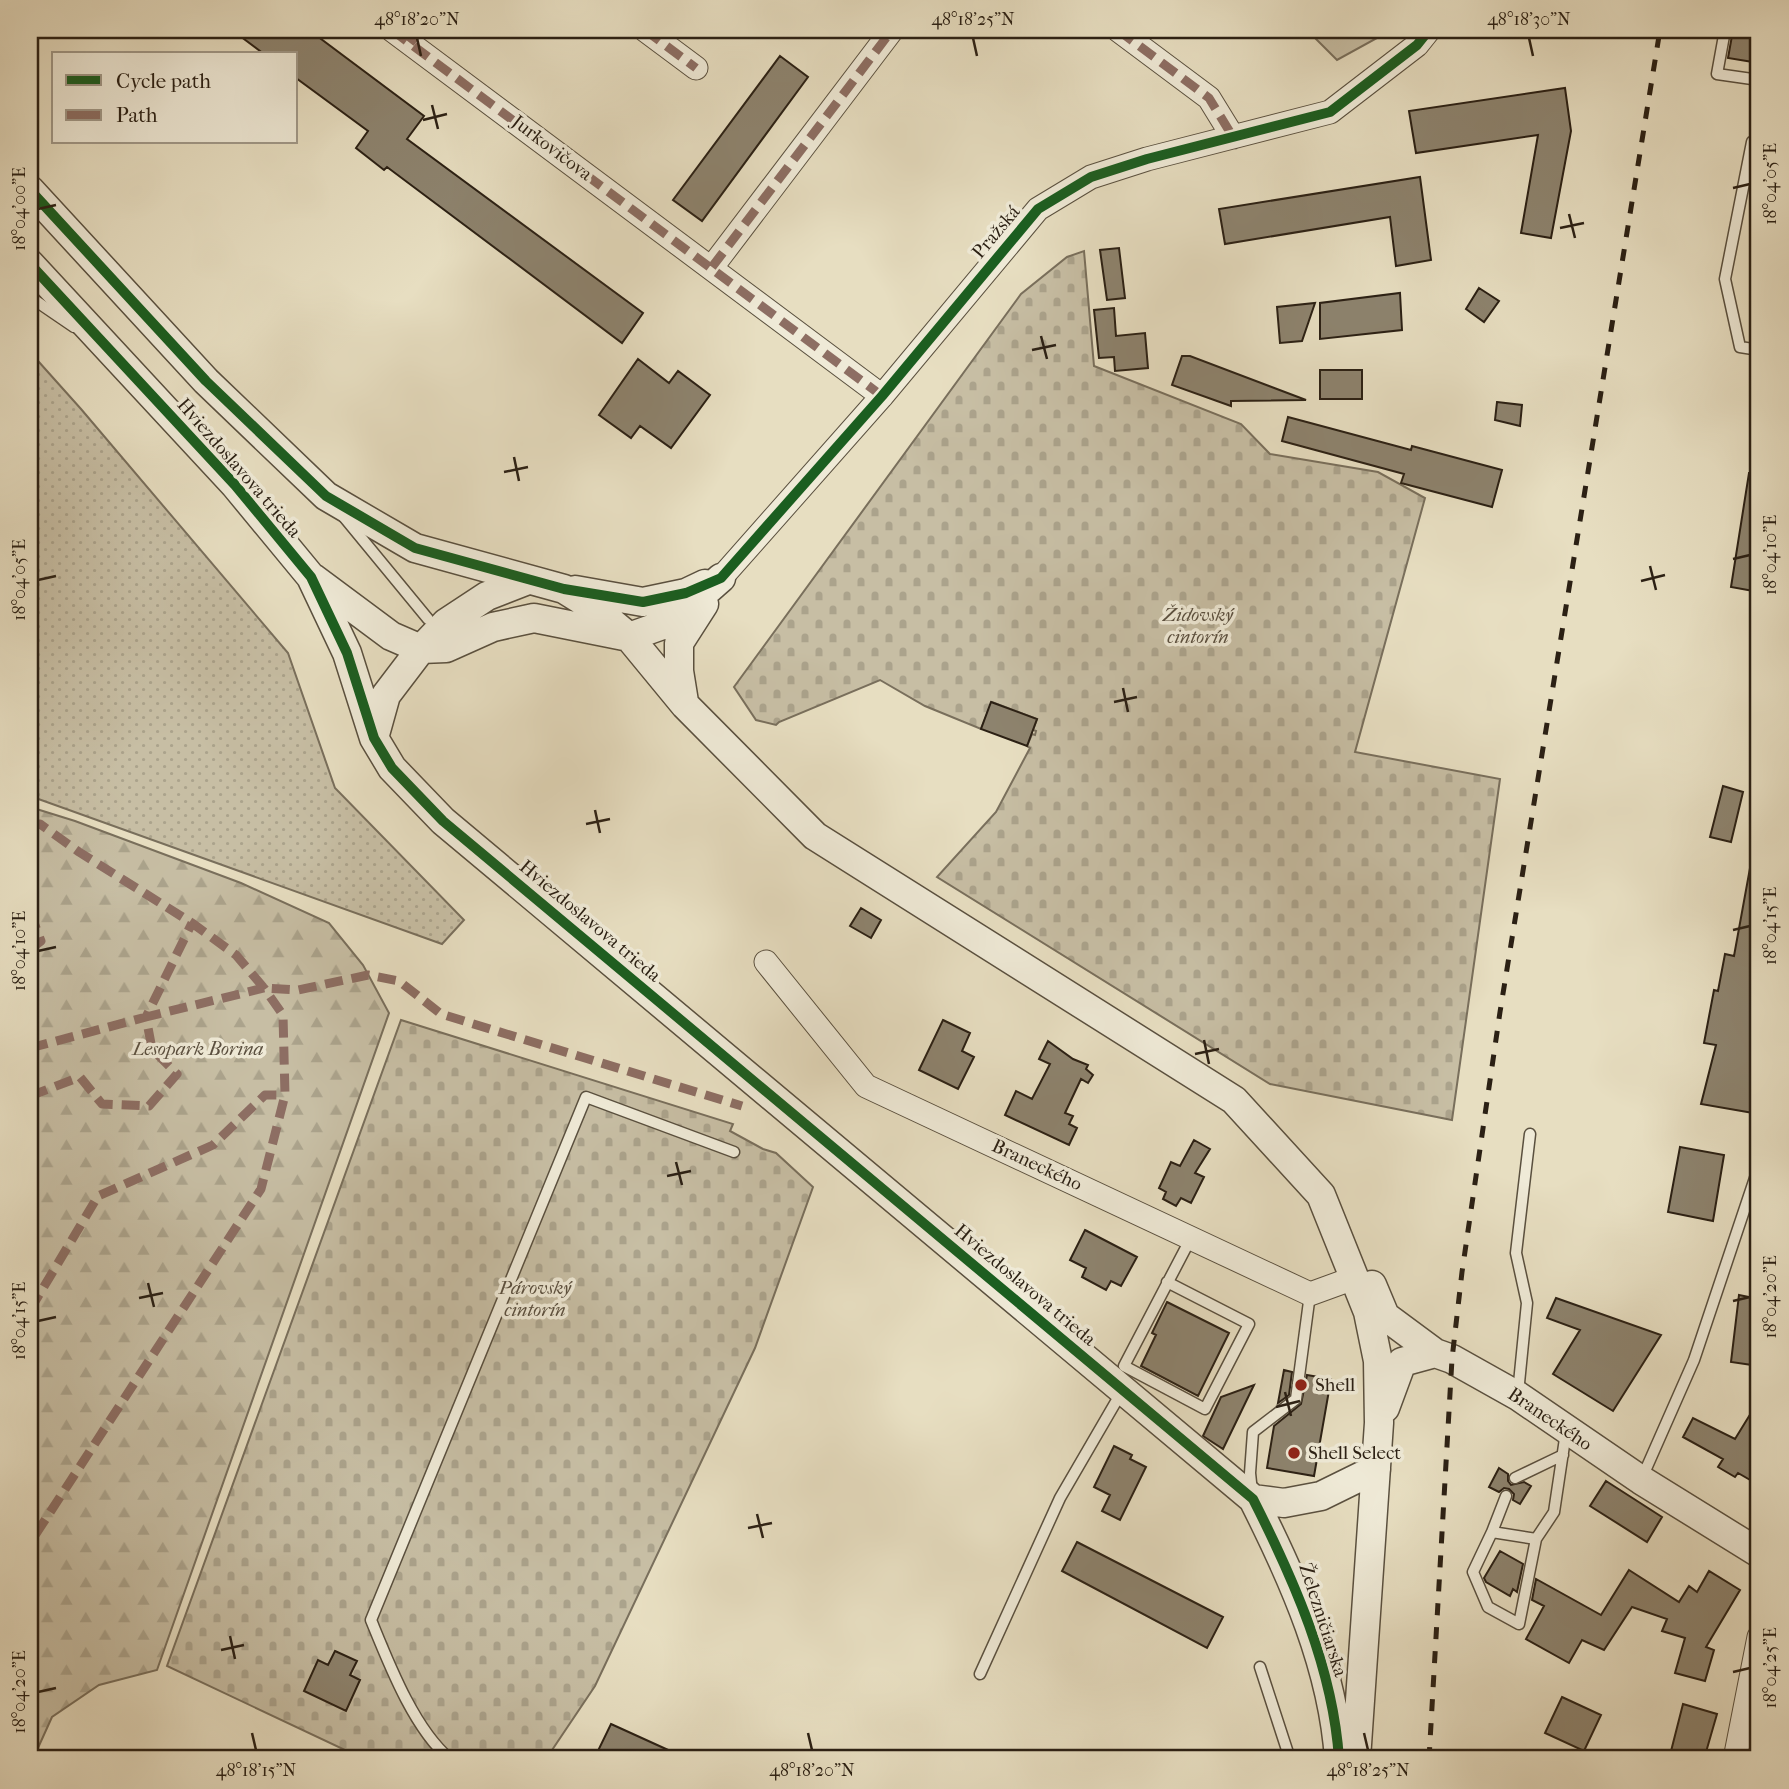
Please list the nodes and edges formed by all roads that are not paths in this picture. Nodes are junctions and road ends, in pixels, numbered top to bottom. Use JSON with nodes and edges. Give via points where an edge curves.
{"nodes":[{"id":1,"x":645,"y":30,"type":"edge"},
{"id":2,"x":892,"y":30,"type":"edge"},
{"id":3,"x":1118,"y":30,"type":"edge"},
{"id":4,"x":1429,"y":30,"type":"edge"},
{"id":5,"x":1725,"y":30,"type":"edge"},
{"id":6,"x":407,"y":34,"type":"edge"},
{"id":7,"x":696,"y":68,"type":"dead end"},
{"id":8,"x":1759,"y":80,"type":"edge"},
{"id":9,"x":1233,"y":137,"type":"junction"},
{"id":10,"x":1759,"y":142,"type":"edge"},
{"id":11,"x":30,"y":190,"type":"edge"},
{"id":12,"x":30,"y":264,"type":"edge"},
{"id":13,"x":712,"y":267,"type":"junction"},
{"id":14,"x":30,"y":298,"type":"edge"},
{"id":15,"x":1759,"y":350,"type":"edge"},
{"id":16,"x":114,"y":354,"type":"junction"},
{"id":17,"x":882,"y":396,"type":"junction"},
{"id":18,"x":326,"y":496,"type":"junction"},
{"id":19,"x":311,"y":577,"type":"junction"},
{"id":20,"x":721,"y":578,"type":"junction"},
{"id":21,"x":528,"y":580,"type":"junction"},
{"id":22,"x":564,"y":589,"type":"junction"},
{"id":23,"x":428,"y":619,"type":"dead end"},
{"id":24,"x":629,"y":637,"type":"junction"},
{"id":25,"x":421,"y":649,"type":"junction"},
{"id":26,"x":685,"y":705,"type":"junction"},
{"id":27,"x":374,"y":738,"type":"junction"},
{"id":28,"x":766,"y":962,"type":"dead end"},
{"id":29,"x":1530,"y":1134,"type":"dead end"},
{"id":30,"x":734,"y":1152,"type":"dead end"},
{"id":31,"x":1759,"y":1167,"type":"edge"},
{"id":32,"x":1321,"y":1195,"type":"junction"},
{"id":33,"x":1192,"y":1237,"type":"junction"},
{"id":34,"x":1354,"y":1278,"type":"junction"},
{"id":35,"x":1167,"y":1282,"type":"junction"},
{"id":36,"x":1310,"y":1294,"type":"junction"},
{"id":37,"x":1435,"y":1353,"type":"junction"},
{"id":38,"x":1123,"y":1390,"type":"junction"},
{"id":39,"x":1518,"y":1396,"type":"junction"},
{"id":40,"x":1379,"y":1423,"type":"junction"},
{"id":41,"x":1565,"y":1442,"type":"junction"},
{"id":42,"x":1376,"y":1469,"type":"junction"},
{"id":43,"x":1516,"y":1478,"type":"dead end"},
{"id":44,"x":1641,"y":1480,"type":"junction"},
{"id":45,"x":1506,"y":1496,"type":"dead end"},
{"id":46,"x":1253,"y":1499,"type":"junction"},
{"id":47,"x":1492,"y":1532,"type":"junction"},
{"id":48,"x":1536,"y":1539,"type":"junction"},
{"id":49,"x":1759,"y":1553,"type":"edge"},
{"id":50,"x":1759,"y":1637,"type":"edge"},
{"id":51,"x":1260,"y":1667,"type":"dead end"},
{"id":52,"x":981,"y":1675,"type":"dead end"},
{"id":53,"x":450,"y":1759,"type":"edge"},
{"id":54,"x":1290,"y":1759,"type":"edge"},
{"id":55,"x":1339,"y":1759,"type":"edge"},
{"id":56,"x":1356,"y":1759,"type":"edge"},
{"id":57,"x":1735,"y":1759,"type":"edge"}],
"edges":[{"from":1,"to":7,"type":"street"},
{"from":2,"to":13,"type":"street"},
{"from":3,"to":9,"type":"street","via":[[1209,98]]},
{"from":4,"to":9,"type":"street","name":"Pražská","via":[[1417,45],[1330,112]]},
{"from":5,"to":8,"type":"lane","via":[[1717,74]]},
{"from":6,"to":13,"type":"street","name":"Jurkovičova"},
{"from":9,"to":17,"type":"street","name":"Pražská","via":[[1091,177],[1038,209]]},
{"from":10,"to":15,"type":"lane","via":[[1752,142],[1725,279],[1740,347]]},
{"from":11,"to":18,"type":"street","name":"Hviezdoslavova trieda","via":[[206,381]]},
{"from":12,"to":16,"type":"street","name":"Hviezdoslavova trieda"},
{"from":13,"to":17,"type":"street","name":"Jurkovičova"},
{"from":14,"to":16,"type":"lane"},
{"from":16,"to":19,"type":"street","name":"Hviezdoslavova trieda","via":[[235,485]]},
{"from":17,"to":20,"type":"street","name":"Pražská"},
{"from":18,"to":21,"type":"street","name":"Hviezdoslavova trieda","via":[[415,548]]},
{"from":18,"to":23,"type":"lane"},
{"from":19,"to":25,"type":"street","via":[[391,636]]},
{"from":19,"to":27,"type":"street","name":"Hviezdoslavova trieda","via":[[347,653]]},
{"from":20,"to":22,"type":"street","via":[[686,593],[643,602]]},
{"from":20,"to":24,"type":"street","via":[[671,622]]},
{"from":20,"to":26,"type":"street","via":[[679,643]]},
{"from":21,"to":22,"type":"street","name":"Hviezdoslavova trieda"},
{"from":21,"to":25,"type":"street","via":[[487,596],[446,623]]},
{"from":22,"to":24,"type":"street","name":"Hviezdoslavova trieda"},
{"from":24,"to":25,"type":"street","via":[[534,618],[493,627],[446,648]]},
{"from":24,"to":26,"type":"street","name":"Hviezdoslavova trieda"},
{"from":25,"to":27,"type":"street","via":[[387,695]]},
{"from":26,"to":32,"type":"street","name":"Hviezdoslavova trieda","via":[[814,836],[1234,1100]]},
{"from":27,"to":38,"type":"street","name":"Hviezdoslavova trieda","via":[[392,768],[443,821]]},
{"from":28,"to":33,"type":"street","name":"Braneckého","via":[[866,1086]]},
{"from":29,"to":39,"type":"lane","via":[[1516,1253],[1527,1303]]},
{"from":30,"to":53,"type":"lane","via":[[586,1097],[372,1620],[401,1687],[435,1746]]},
{"from":31,"to":44,"type":"lane","via":[[1695,1360]]},
{"from":32,"to":34,"type":"street","name":"Hviezdoslavova trieda"},
{"from":32,"to":37,"type":"street","name":"Braneckého","via":[[1352,1239],[1385,1316]]},
{"from":33,"to":35,"type":"lane"},
{"from":33,"to":36,"type":"street","name":"Braneckého"},
{"from":34,"to":36,"type":"street"},
{"from":34,"to":40,"type":"street","name":"Železničiarska","via":[[1368,1312],[1378,1361]]},
{"from":35,"to":35,"type":"lane","via":[[1124,1366],[1205,1409],[1249,1324]]},
{"from":36,"to":46,"type":"lane","via":[[1296,1399],[1253,1432]]},
{"from":37,"to":39,"type":"street","name":"Braneckého"},
{"from":37,"to":40,"type":"street","via":[[1402,1363]]},
{"from":38,"to":46,"type":"street","name":"Hviezdoslavova trieda"},
{"from":38,"to":52,"type":"lane","via":[[1060,1498]]},
{"from":39,"to":41,"type":"street","name":"Braneckého"},
{"from":40,"to":42,"type":"street","name":"Železničiarska"},
{"from":41,"to":43,"type":"lane"},
{"from":41,"to":44,"type":"street","name":"Braneckého"},
{"from":41,"to":48,"type":"lane","via":[[1554,1512]]},
{"from":42,"to":46,"type":"street","via":[[1321,1496],[1284,1503]]},
{"from":42,"to":56,"type":"street","name":"Železničiarska"},
{"from":44,"to":49,"type":"street","name":"Braneckého"},
{"from":45,"to":47,"type":"lane"},
{"from":46,"to":55,"type":"street","name":"Železničiarska","via":[[1284,1559],[1323,1667]]},
{"from":47,"to":48,"type":"lane"},
{"from":47,"to":48,"type":"lane","via":[[1473,1572],[1488,1607],[1519,1624]]},
{"from":50,"to":57,"type":"street"},
{"from":51,"to":54,"type":"lane"}]}
